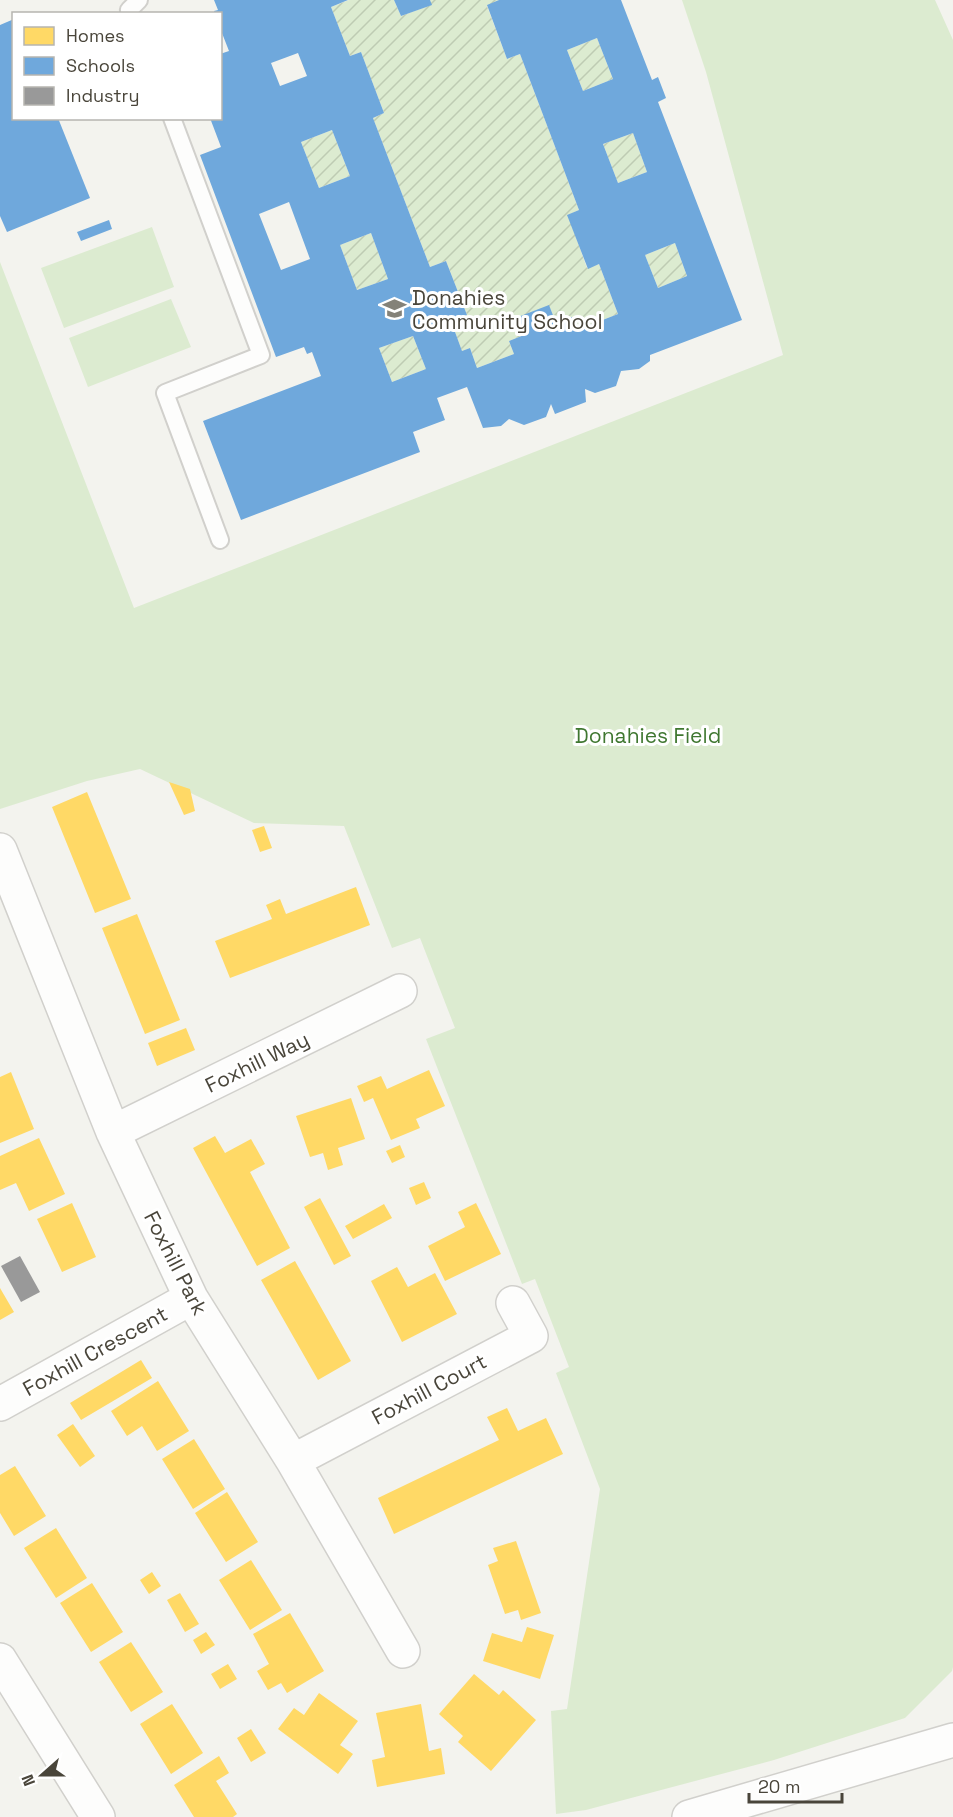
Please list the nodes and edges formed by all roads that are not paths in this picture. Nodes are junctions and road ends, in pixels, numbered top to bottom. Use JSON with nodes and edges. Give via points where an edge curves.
{"nodes":[{"id":1,"x":139,"y":0,"type":"edge"},
{"id":2,"x":130,"y":12,"type":"edge"},
{"id":3,"x":173,"y":120,"type":"edge"},
{"id":4,"x":220,"y":540,"type":"dead end"},
{"id":5,"x":0,"y":850,"type":"edge"},
{"id":6,"x":400,"y":991,"type":"dead end"},
{"id":7,"x":113,"y":1132,"type":"junction"},
{"id":8,"x":191,"y":1298,"type":"junction"},
{"id":9,"x":513,"y":1303,"type":"dead end"},
{"id":10,"x":0,"y":1404,"type":"edge"},
{"id":11,"x":293,"y":1461,"type":"junction"},
{"id":12,"x":403,"y":1651,"type":"dead end"},
{"id":13,"x":0,"y":1660,"type":"edge"},
{"id":14,"x":953,"y":1740,"type":"edge"},
{"id":15,"x":98,"y":1817,"type":"edge"},
{"id":16,"x":689,"y":1817,"type":"edge"}],
"edges":[{"from":1,"to":2,"type":"lane"},
{"from":3,"to":4,"type":"lane","via":[[261,355],[165,393]]},
{"from":5,"to":7,"type":"street","name":"Foxhill Park"},
{"from":6,"to":7,"type":"street","name":"Foxhill Way"},
{"from":7,"to":8,"type":"street","name":"Foxhill Park"},
{"from":8,"to":10,"type":"street","name":"Foxhill Crescent"},
{"from":8,"to":11,"type":"street","name":"Foxhill Park"},
{"from":9,"to":11,"type":"street","name":"Foxhill Court","via":[[531,1336]]},
{"from":11,"to":12,"type":"street","name":"Foxhill Park"},
{"from":13,"to":15,"type":"street"},
{"from":14,"to":16,"type":"street"}]}
